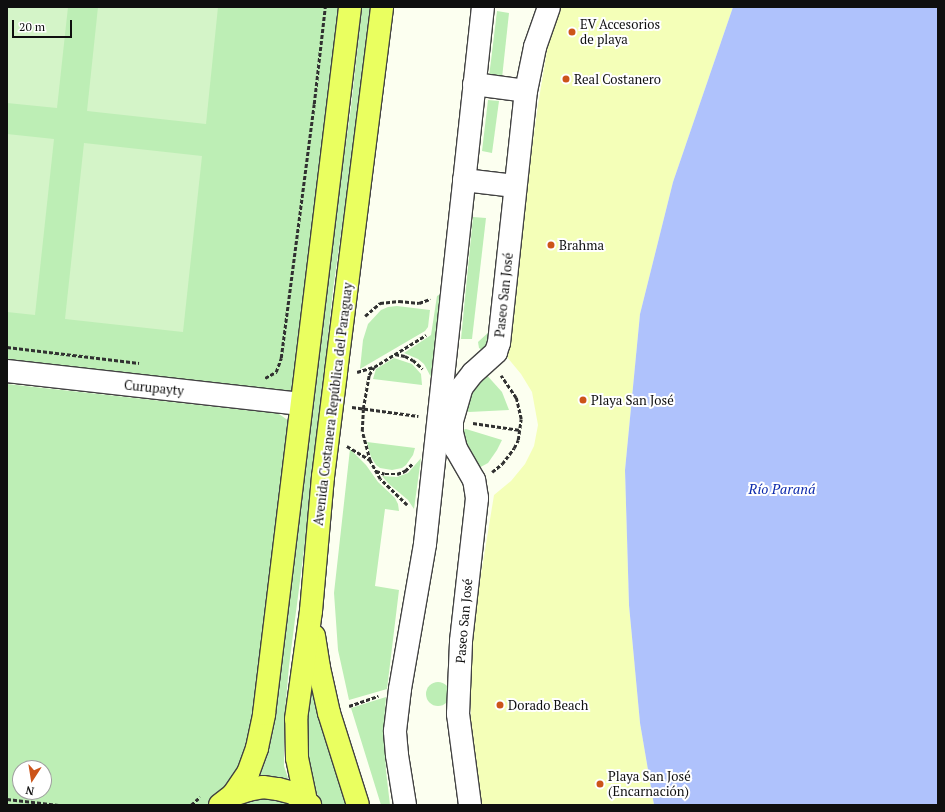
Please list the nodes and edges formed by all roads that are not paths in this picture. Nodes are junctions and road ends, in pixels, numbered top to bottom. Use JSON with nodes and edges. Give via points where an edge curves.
{"nodes":[{"id":1,"x":350,"y":7,"type":"edge"},
{"id":2,"x":382,"y":7,"type":"edge"},
{"id":3,"x":483,"y":7,"type":"edge"},
{"id":4,"x":549,"y":7,"type":"edge"},
{"id":5,"x":474,"y":84,"type":"junction"},
{"id":6,"x":526,"y":91,"type":"junction"},
{"id":7,"x":464,"y":180,"type":"junction"},
{"id":8,"x":515,"y":186,"type":"junction"},
{"id":9,"x":7,"y":371,"type":"edge"},
{"id":10,"x":301,"y":404,"type":"junction"},
{"id":11,"x":311,"y":611,"type":"junction"},
{"id":12,"x":219,"y":798,"type":"edge"},
{"id":13,"x":308,"y":803,"type":"edge"},
{"id":14,"x":358,"y":805,"type":"edge"},
{"id":15,"x":405,"y":805,"type":"edge"},
{"id":16,"x":470,"y":805,"type":"edge"}],
"edges":[{"from":1,"to":10,"type":"main road"},
{"from":2,"to":11,"type":"main road","name":"Avenida Costanera República del Paraguay","via":[[323,478]]},
{"from":3,"to":5,"type":"street"},
{"from":4,"to":6,"type":"street","name":"Paseo San José","via":[[535,47]]},
{"from":5,"to":6,"type":"street"},
{"from":5,"to":7,"type":"street"},
{"from":6,"to":8,"type":"street","name":"Paseo San José"},
{"from":7,"to":8,"type":"street"},
{"from":7,"to":15,"type":"street","via":[[425,544],[395,731]]},
{"from":8,"to":16,"type":"street","name":"Paseo San José","via":[[499,343],[496,352],[462,387],[452,421],[456,449],[474,480],[477,498],[476,563],[458,714],[466,744]]},
{"from":9,"to":10,"type":"street","name":"Curupayty"},
{"from":10,"to":12,"type":"main road","via":[[264,714],[257,748],[248,773]]},
{"from":11,"to":13,"type":"main road","name":"Avenida Costanera República del Paraguay","via":[[296,719],[296,758]]},
{"from":11,"to":14,"type":"main road","via":[[325,697]]},
{"from":12,"to":13,"type":"main road","name":"Avenida Costanera República del Paraguay","via":[[263,787],[278,789]]}]}
